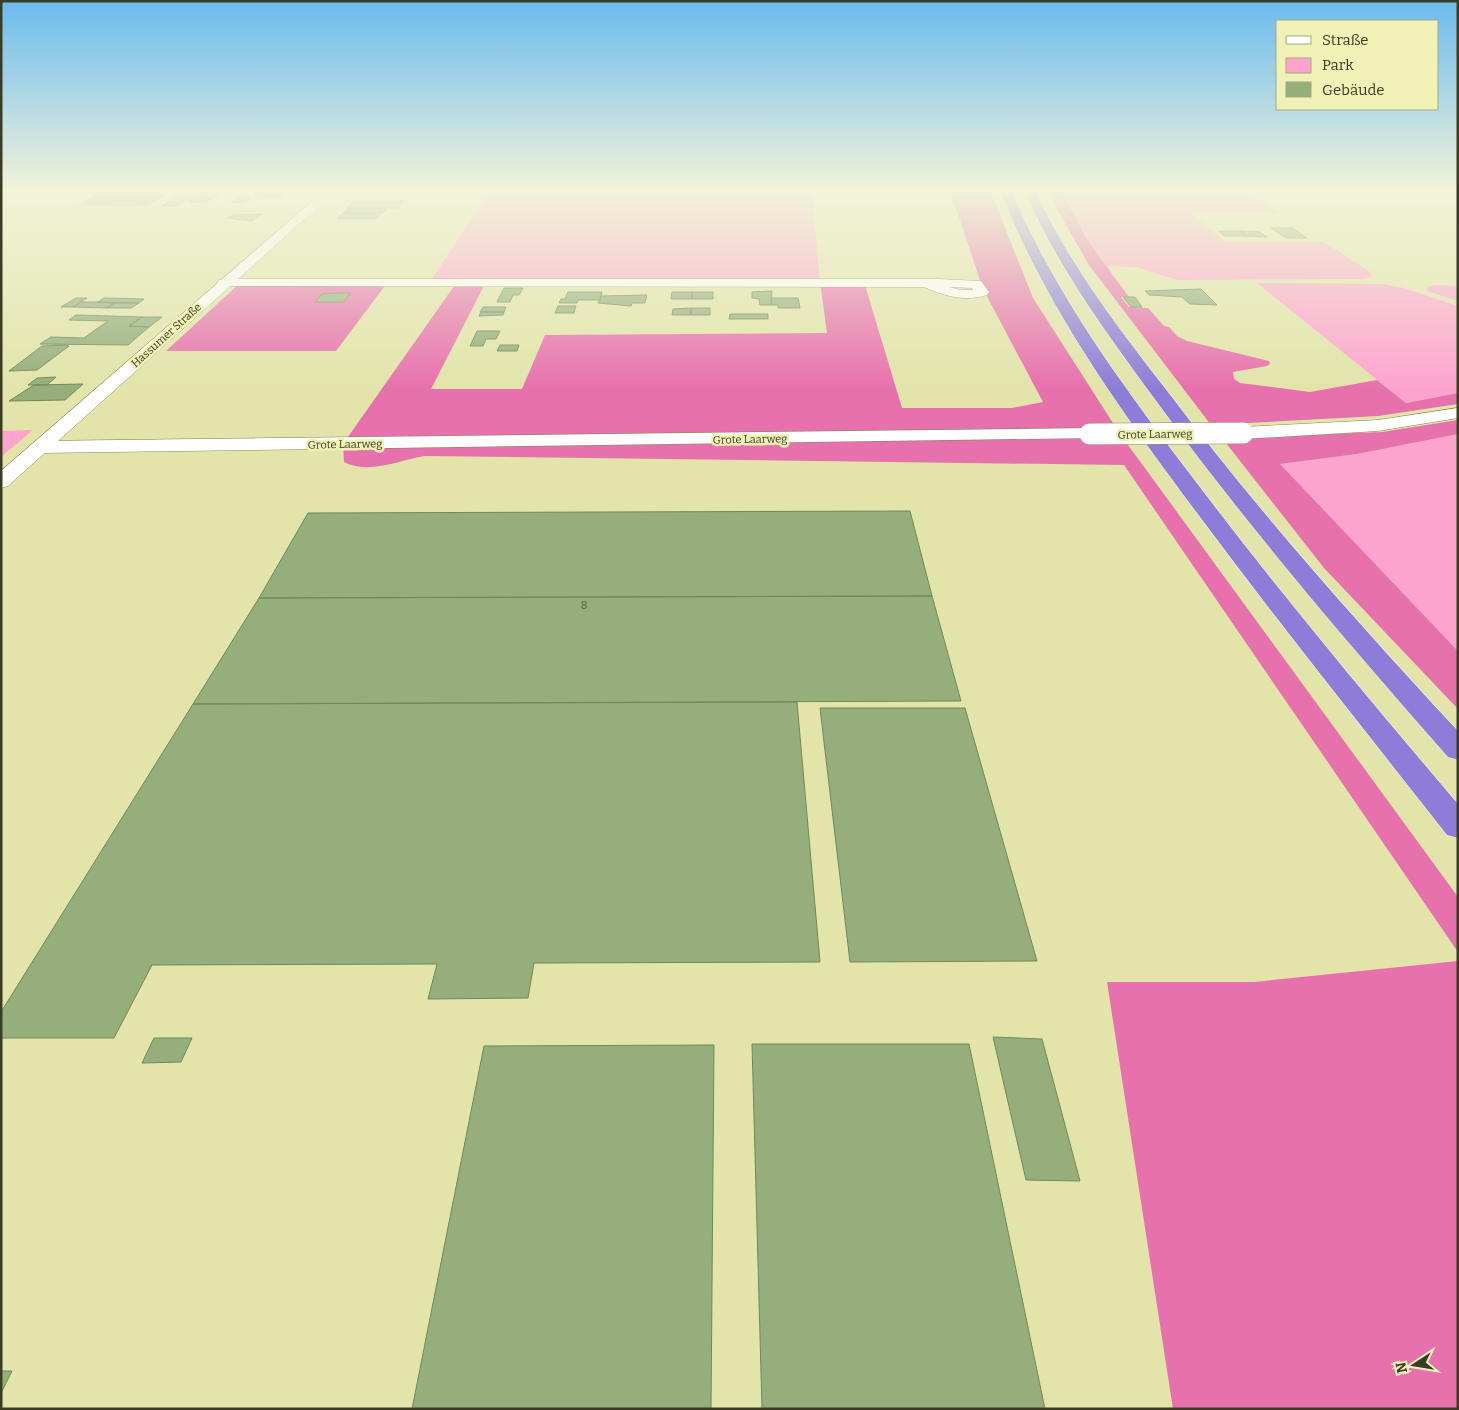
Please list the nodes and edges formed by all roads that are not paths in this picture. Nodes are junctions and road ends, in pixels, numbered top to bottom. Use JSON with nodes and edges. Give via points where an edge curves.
{"nodes":[{"id":1,"x":256,"y":256,"type":"edge"},
{"id":2,"x":1036,"y":256,"type":"edge"},
{"id":3,"x":1064,"y":256,"type":"edge"},
{"id":4,"x":927,"y":282,"type":"dead end"},
{"id":5,"x":224,"y":283,"type":"junction"},
{"id":6,"x":1458,"y":413,"type":"edge"},
{"id":7,"x":41,"y":447,"type":"junction"},
{"id":8,"x":1,"y":482,"type":"edge"},
{"id":9,"x":1458,"y":750,"type":"edge"},
{"id":10,"x":1458,"y":826,"type":"edge"}],
"edges":[{"from":1,"to":5,"type":"street","name":"Hassumer Straße"},
{"from":2,"to":10,"type":"highway","via":[[1125,400],[1264,587]]},
{"from":3,"to":9,"type":"highway","via":[[1166,403],[1319,591]]},
{"from":4,"to":5,"type":"street"},
{"from":5,"to":7,"type":"street","name":"Hassumer Straße"},
{"from":6,"to":7,"type":"street","name":"Grote Laarweg","bridge":true,"via":[[1362,428],[1242,433]]},
{"from":7,"to":8,"type":"street","name":"Hassumer Straße"}]}
